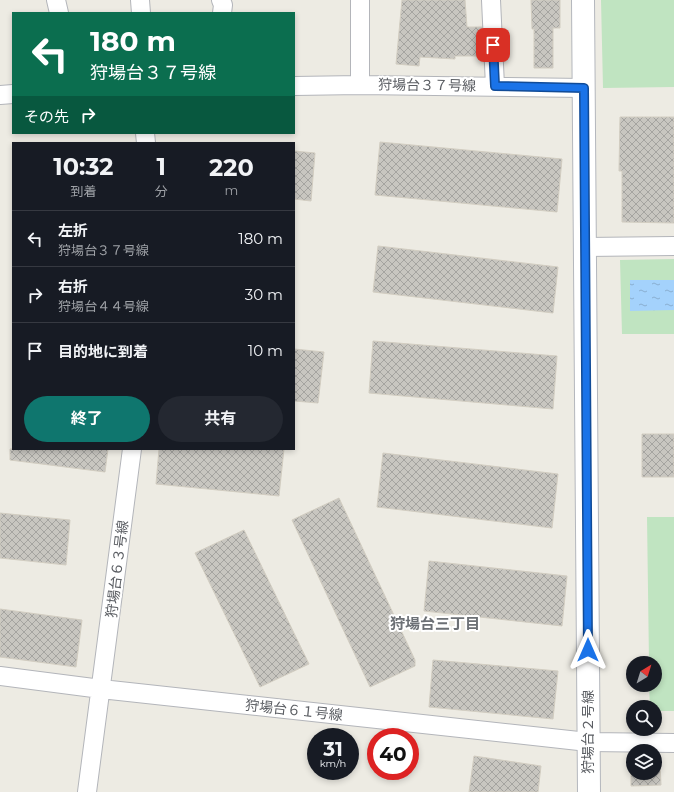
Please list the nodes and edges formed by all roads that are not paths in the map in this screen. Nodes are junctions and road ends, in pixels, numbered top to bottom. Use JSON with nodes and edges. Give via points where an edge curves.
{"nodes":[{"id":1,"x":56,"y":0,"type":"edge"},
{"id":2,"x":140,"y":0,"type":"edge"},
{"id":3,"x":221,"y":0,"type":"edge"},
{"id":4,"x":360,"y":0,"type":"edge"},
{"id":5,"x":491,"y":0,"type":"edge"},
{"id":6,"x":583,"y":0,"type":"edge"},
{"id":7,"x":59,"y":12,"type":"edge"},
{"id":8,"x":141,"y":12,"type":"edge"},
{"id":9,"x":222,"y":12,"type":"edge"},
{"id":10,"x":360,"y":85,"type":"junction"},
{"id":11,"x":295,"y":86,"type":"edge"},
{"id":12,"x":495,"y":86,"type":"junction"},
{"id":13,"x":584,"y":88,"type":"junction"},
{"id":14,"x":12,"y":94,"type":"edge"},
{"id":15,"x":0,"y":95,"type":"edge"},
{"id":16,"x":674,"y":246,"type":"edge"},
{"id":17,"x":585,"y":247,"type":"junction"},
{"id":18,"x":132,"y":450,"type":"edge"},
{"id":19,"x":0,"y":676,"type":"edge"},
{"id":20,"x":101,"y":689,"type":"junction"},
{"id":21,"x":588,"y":742,"type":"junction"},
{"id":22,"x":674,"y":743,"type":"edge"},
{"id":23,"x":87,"y":792,"type":"edge"},
{"id":24,"x":589,"y":792,"type":"edge"}],
"edges":[{"from":1,"to":7,"type":"street"},
{"from":2,"to":8,"type":"street"},
{"from":3,"to":9,"type":"street"},
{"from":4,"to":10,"type":"street"},
{"from":5,"to":12,"type":"street"},
{"from":6,"to":13,"type":"street","name":"狩場台２号線"},
{"from":10,"to":11,"type":"street","name":"狩場台３７号線"},
{"from":10,"to":12,"type":"street","name":"狩場台３７号線"},
{"from":12,"to":13,"type":"street","name":"狩場台３７号線"},
{"from":13,"to":17,"type":"street","name":"狩場台２号線"},
{"from":14,"to":15,"type":"street"},
{"from":16,"to":17,"type":"street"},
{"from":17,"to":21,"type":"street","name":"狩場台２号線"},
{"from":18,"to":20,"type":"street","name":"狩場台６３号線"},
{"from":19,"to":20,"type":"street","name":"狩場台６１号線"},
{"from":20,"to":21,"type":"street","name":"狩場台６１号線"},
{"from":20,"to":23,"type":"street","name":"狩場台６３号線"},
{"from":21,"to":22,"type":"street","name":"狩場台６１号線"},
{"from":21,"to":24,"type":"street","name":"狩場台２号線"}]}
